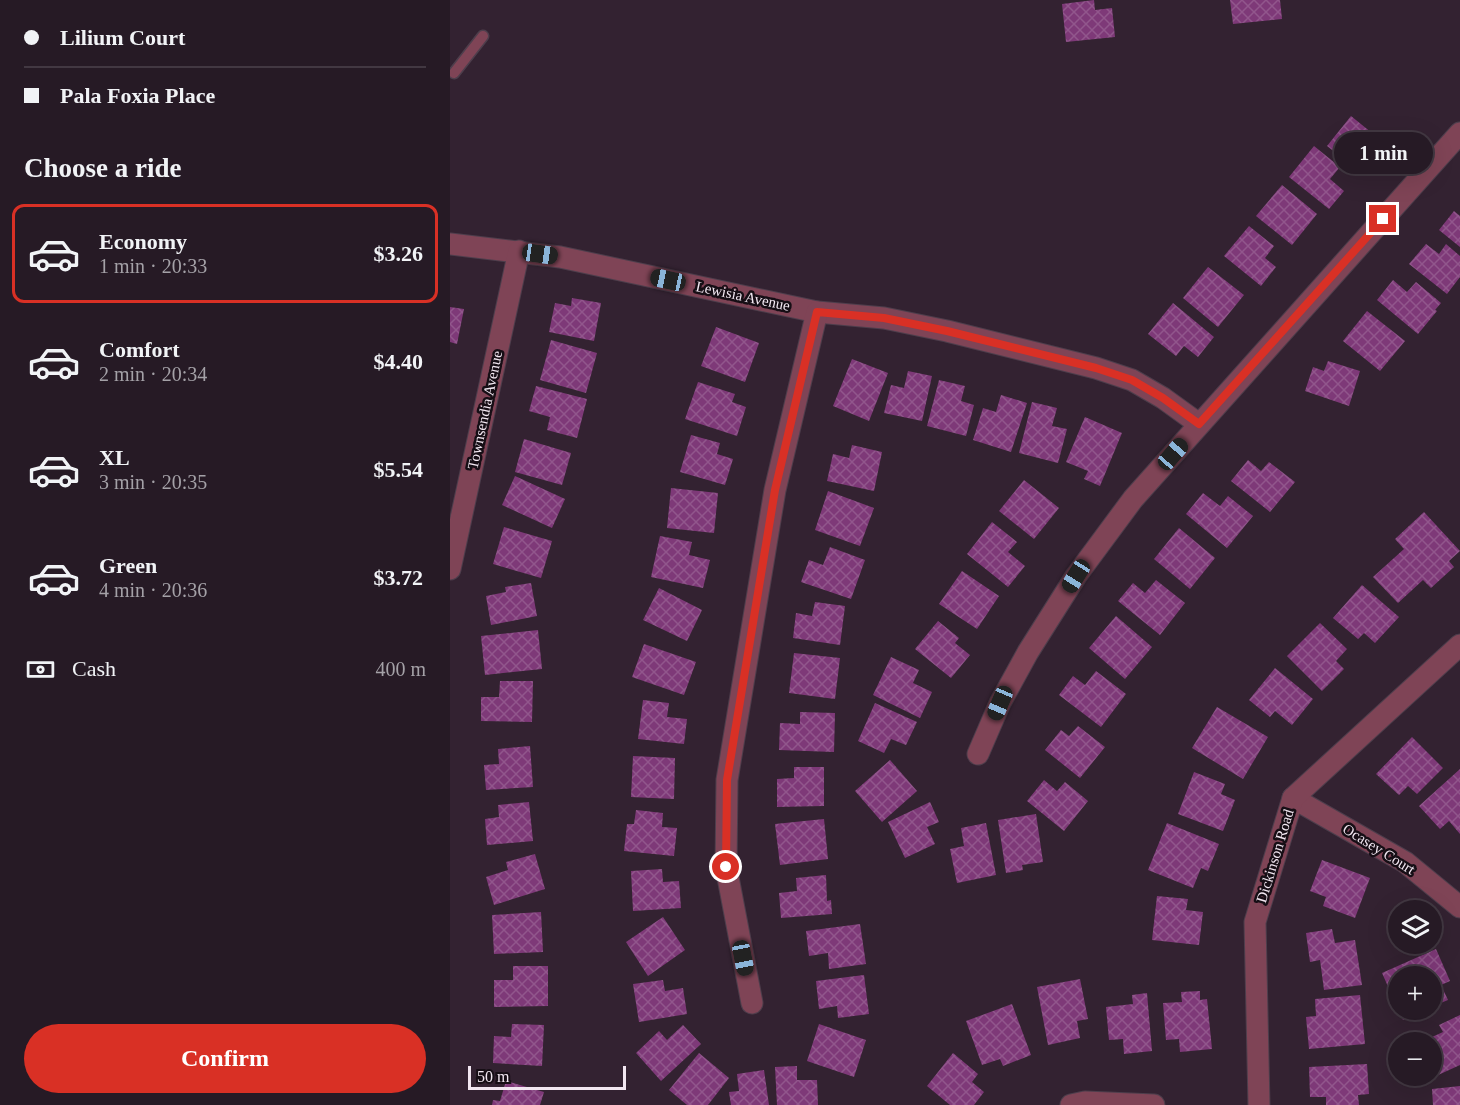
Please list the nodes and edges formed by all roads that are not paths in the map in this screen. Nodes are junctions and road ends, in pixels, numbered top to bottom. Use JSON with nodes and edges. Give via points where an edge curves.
{"nodes":[{"id":1,"x":483,"y":36,"type":"dead end"},
{"id":2,"x":454,"y":73,"type":"dead end"},
{"id":3,"x":1460,"y":133,"type":"edge"},
{"id":4,"x":450,"y":244,"type":"edge"},
{"id":5,"x":519,"y":252,"type":"junction"},
{"id":6,"x":817,"y":312,"type":"junction"},
{"id":7,"x":1199,"y":424,"type":"junction"},
{"id":8,"x":450,"y":569,"type":"edge"},
{"id":9,"x":1460,"y":645,"type":"edge"},
{"id":10,"x":978,"y":754,"type":"dead end"},
{"id":11,"x":1293,"y":798,"type":"junction"},
{"id":12,"x":1460,"y":907,"type":"edge"},
{"id":13,"x":752,"y":1003,"type":"dead end"},
{"id":14,"x":1071,"y":1105,"type":"edge"},
{"id":15,"x":1154,"y":1105,"type":"edge"},
{"id":16,"x":1258,"y":1105,"type":"edge"}],
"edges":[{"from":1,"to":2,"type":"lane"},
{"from":3,"to":7,"type":"street"},
{"from":4,"to":5,"type":"street","name":"Lewisia Avenue"},
{"from":5,"to":6,"type":"street","name":"Lewisia Avenue","via":[[582,261]]},
{"from":5,"to":8,"type":"street","name":"Townsendia Avenue"},
{"from":6,"to":7,"type":"street","name":"Lewisia Avenue","via":[[884,318],[1096,368],[1132,380]]},
{"from":6,"to":13,"type":"street","via":[[775,490],[727,780],[726,867]]},
{"from":7,"to":10,"type":"street","via":[[1133,499],[1076,576],[1028,652]]},
{"from":9,"to":11,"type":"street","name":"Dickinson Road"},
{"from":11,"to":12,"type":"street","name":"Ocasey Court","via":[[1405,862]]},
{"from":11,"to":16,"type":"street","name":"Dickinson Road","via":[[1255,922]]},
{"from":14,"to":15,"type":"street"}]}
